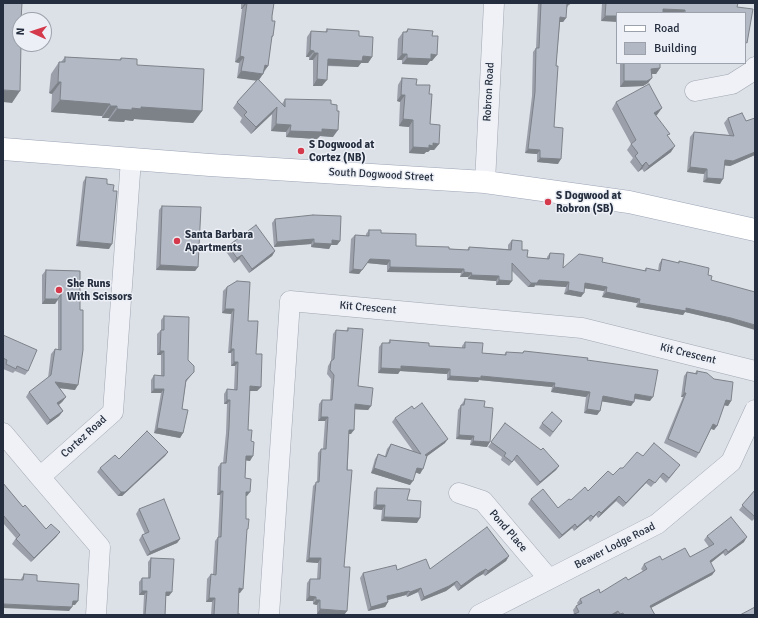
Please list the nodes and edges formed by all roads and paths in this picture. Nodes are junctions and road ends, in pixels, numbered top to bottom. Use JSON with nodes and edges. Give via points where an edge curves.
{"nodes":[{"id":1,"x":494,"y":3,"type":"edge"},
{"id":2,"x":755,"y":67,"type":"edge"},
{"id":3,"x":695,"y":91,"type":"dead end"},
{"id":4,"x":3,"y":149,"type":"edge"},
{"id":5,"x":131,"y":159,"type":"junction"},
{"id":6,"x":485,"y":182,"type":"junction"},
{"id":7,"x":755,"y":230,"type":"edge"},
{"id":8,"x":755,"y":371,"type":"edge"},
{"id":9,"x":755,"y":410,"type":"edge"},
{"id":10,"x":3,"y":433,"type":"edge"},
{"id":11,"x":40,"y":477,"type":"junction"},
{"id":12,"x":459,"y":493,"type":"dead end"},
{"id":13,"x":549,"y":579,"type":"junction"},
{"id":14,"x":96,"y":615,"type":"edge"},
{"id":15,"x":269,"y":615,"type":"edge"},
{"id":16,"x":479,"y":615,"type":"edge"}],
"edges":[{"from":1,"to":6,"type":"street","name":"Robron Road"},
{"from":2,"to":3,"type":"street","via":[[732,84]]},
{"from":4,"to":5,"type":"main road","name":"South Dogwood Street"},
{"from":5,"to":6,"type":"main road","name":"South Dogwood Street"},
{"from":5,"to":11,"type":"street","name":"Cortez Road","via":[[113,412]]},
{"from":6,"to":7,"type":"main road","name":"South Dogwood Street","via":[[629,202]]},
{"from":8,"to":15,"type":"street","name":"Kit Crescent","via":[[582,328],[290,301]]},
{"from":9,"to":13,"type":"street","name":"Beaver Lodge Road","via":[[731,462],[657,524]]},
{"from":10,"to":11,"type":"street"},
{"from":11,"to":14,"type":"street","via":[[100,547]]},
{"from":12,"to":13,"type":"street","name":"Pond Place","via":[[483,501]]},
{"from":13,"to":16,"type":"street","name":"Beaver Lodge Road"}]}
